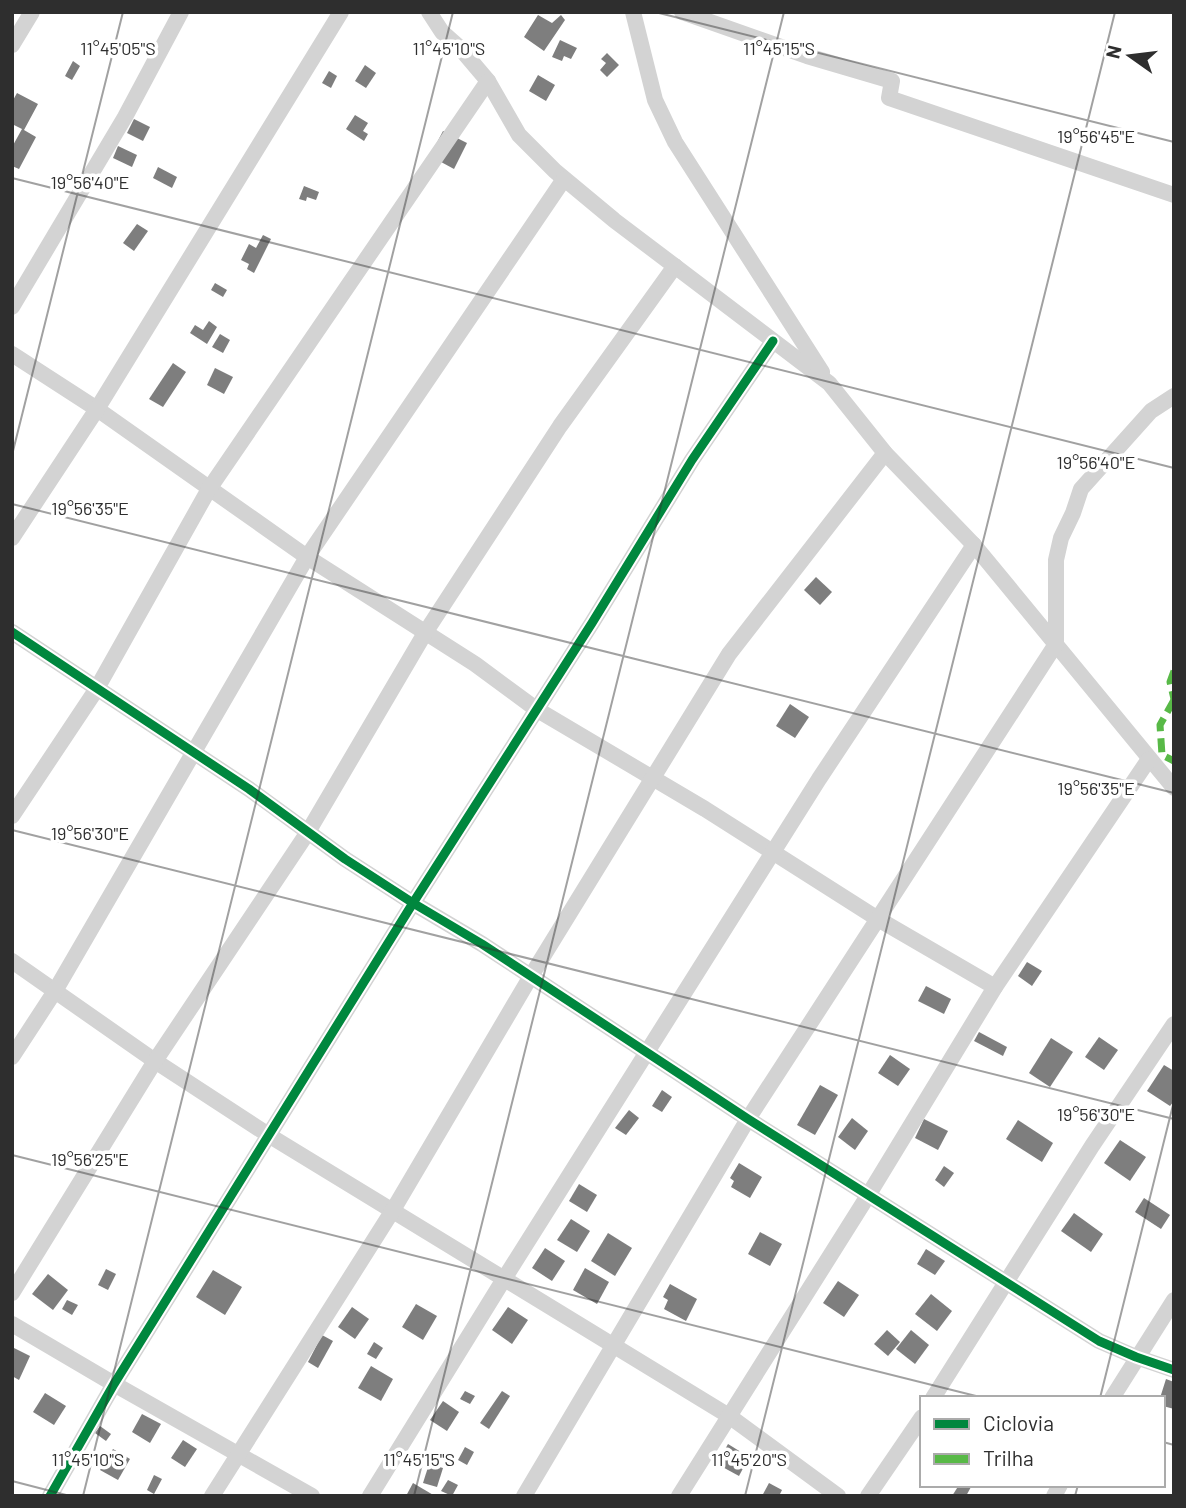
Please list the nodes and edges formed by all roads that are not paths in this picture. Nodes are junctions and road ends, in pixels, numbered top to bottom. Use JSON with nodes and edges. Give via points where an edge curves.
{"nodes":[{"id":1,"x":32,"y":12,"type":"edge"},
{"id":2,"x":181,"y":12,"type":"edge"},
{"id":3,"x":341,"y":12,"type":"edge"},
{"id":4,"x":429,"y":12,"type":"edge"},
{"id":5,"x":633,"y":12,"type":"edge"},
{"id":6,"x":682,"y":12,"type":"edge"},
{"id":7,"x":12,"y":46,"type":"edge"},
{"id":8,"x":488,"y":81,"type":"junction"},
{"id":9,"x":564,"y":179,"type":"junction"},
{"id":10,"x":1174,"y":195,"type":"edge"},
{"id":11,"x":675,"y":267,"type":"junction"},
{"id":12,"x":12,"y":307,"type":"edge"},
{"id":13,"x":773,"y":341,"type":"junction"},
{"id":14,"x":12,"y":354,"type":"edge"},
{"id":15,"x":829,"y":383,"type":"junction"},
{"id":16,"x":1174,"y":396,"type":"edge"},
{"id":17,"x":97,"y":409,"type":"junction"},
{"id":18,"x":885,"y":453,"type":"junction"},
{"id":19,"x":209,"y":489,"type":"junction"},
{"id":20,"x":12,"y":538,"type":"edge"},
{"id":21,"x":974,"y":545,"type":"junction"},
{"id":22,"x":307,"y":557,"type":"junction"},
{"id":23,"x":12,"y":632,"type":"edge"},
{"id":24,"x":425,"y":633,"type":"junction"},
{"id":25,"x":1056,"y":644,"type":"junction"},
{"id":26,"x":96,"y":690,"type":"junction"},
{"id":27,"x":536,"y":709,"type":"junction"},
{"id":28,"x":193,"y":753,"type":"junction"},
{"id":29,"x":1149,"y":759,"type":"junction"},
{"id":30,"x":653,"y":778,"type":"junction"},
{"id":31,"x":1174,"y":788,"type":"edge"},
{"id":32,"x":12,"y":816,"type":"edge"},
{"id":33,"x":309,"y":832,"type":"junction"},
{"id":34,"x":772,"y":853,"type":"junction"},
{"id":35,"x":413,"y":903,"type":"junction"},
{"id":36,"x":878,"y":919,"type":"junction"},
{"id":37,"x":12,"y":961,"type":"edge"},
{"id":38,"x":531,"y":976,"type":"junction"},
{"id":39,"x":995,"y":987,"type":"junction"},
{"id":40,"x":55,"y":991,"type":"junction"},
{"id":41,"x":1174,"y":1024,"type":"edge"},
{"id":42,"x":649,"y":1052,"type":"junction"},
{"id":43,"x":12,"y":1057,"type":"edge"},
{"id":44,"x":155,"y":1061,"type":"junction"},
{"id":45,"x":748,"y":1119,"type":"junction"},
{"id":46,"x":270,"y":1136,"type":"junction"},
{"id":47,"x":869,"y":1194,"type":"junction"},
{"id":48,"x":393,"y":1210,"type":"junction"},
{"id":49,"x":504,"y":1279,"type":"junction"},
{"id":50,"x":1006,"y":1281,"type":"junction"},
{"id":51,"x":12,"y":1293,"type":"edge"},
{"id":52,"x":1174,"y":1300,"type":"edge"},
{"id":53,"x":12,"y":1324,"type":"edge"},
{"id":54,"x":614,"y":1345,"type":"junction"},
{"id":55,"x":1136,"y":1357,"type":"junction"},
{"id":56,"x":1174,"y":1370,"type":"edge"},
{"id":57,"x":114,"y":1384,"type":"junction"},
{"id":58,"x":934,"y":1396,"type":"edge"},
{"id":59,"x":1113,"y":1396,"type":"edge"},
{"id":60,"x":729,"y":1416,"type":"junction"},
{"id":61,"x":920,"y":1419,"type":"edge"},
{"id":62,"x":237,"y":1454,"type":"junction"},
{"id":63,"x":50,"y":1496,"type":"edge"},
{"id":64,"x":212,"y":1496,"type":"edge"},
{"id":65,"x":312,"y":1496,"type":"edge"},
{"id":66,"x":370,"y":1496,"type":"edge"},
{"id":67,"x":524,"y":1496,"type":"edge"},
{"id":68,"x":679,"y":1496,"type":"edge"},
{"id":69,"x":838,"y":1496,"type":"edge"},
{"id":70,"x":868,"y":1496,"type":"edge"}],
"edges":[{"from":1,"to":7,"type":"street"},
{"from":2,"to":12,"type":"street","via":[[125,117]]},
{"from":3,"to":17,"type":"street"},
{"from":4,"to":8,"type":"street"},
{"from":5,"to":15,"type":"street","via":[[656,100],[675,142]]},
{"from":6,"to":10,"type":"street","via":[[892,80],[889,99]]},
{"from":8,"to":9,"type":"street","via":[[519,135]]},
{"from":8,"to":19,"type":"street"},
{"from":9,"to":11,"type":"street"},
{"from":9,"to":22,"type":"street"},
{"from":11,"to":13,"type":"street"},
{"from":11,"to":24,"type":"street","via":[[560,426]]},
{"from":13,"to":15,"type":"street"},
{"from":13,"to":27,"type":"street","via":[[692,460]]},
{"from":14,"to":17,"type":"street"},
{"from":15,"to":18,"type":"street"},
{"from":16,"to":25,"type":"street","via":[[1152,411],[1082,489],[1056,561]]},
{"from":17,"to":19,"type":"street"},
{"from":17,"to":20,"type":"street"},
{"from":18,"to":21,"type":"street"},
{"from":18,"to":30,"type":"street","via":[[729,654]]},
{"from":19,"to":22,"type":"street"},
{"from":19,"to":26,"type":"street"},
{"from":21,"to":25,"type":"street"},
{"from":21,"to":34,"type":"street"},
{"from":22,"to":24,"type":"street"},
{"from":22,"to":28,"type":"street"},
{"from":23,"to":26,"type":"street"},
{"from":24,"to":27,"type":"street"},
{"from":24,"to":33,"type":"street"},
{"from":25,"to":29,"type":"street"},
{"from":25,"to":36,"type":"street"},
{"from":26,"to":28,"type":"street"},
{"from":26,"to":32,"type":"street"},
{"from":27,"to":30,"type":"street"},
{"from":27,"to":35,"type":"street"},
{"from":28,"to":33,"type":"street"},
{"from":28,"to":40,"type":"street"},
{"from":29,"to":31,"type":"street"},
{"from":29,"to":39,"type":"street"},
{"from":30,"to":34,"type":"street"},
{"from":30,"to":38,"type":"street"},
{"from":33,"to":35,"type":"street"},
{"from":33,"to":44,"type":"street"},
{"from":34,"to":36,"type":"street"},
{"from":34,"to":42,"type":"street"},
{"from":35,"to":38,"type":"street"},
{"from":35,"to":46,"type":"street"},
{"from":36,"to":39,"type":"street"},
{"from":36,"to":45,"type":"street"},
{"from":37,"to":40,"type":"street"},
{"from":38,"to":42,"type":"street"},
{"from":38,"to":48,"type":"street"},
{"from":39,"to":47,"type":"street"},
{"from":40,"to":43,"type":"street"},
{"from":40,"to":44,"type":"street"},
{"from":41,"to":50,"type":"street"},
{"from":42,"to":45,"type":"street"},
{"from":42,"to":49,"type":"street"},
{"from":44,"to":46,"type":"street"},
{"from":44,"to":51,"type":"street"},
{"from":45,"to":47,"type":"street"},
{"from":45,"to":54,"type":"street"},
{"from":46,"to":48,"type":"street"},
{"from":46,"to":57,"type":"street"},
{"from":47,"to":50,"type":"street"},
{"from":47,"to":60,"type":"street"},
{"from":48,"to":49,"type":"street"},
{"from":48,"to":62,"type":"street"},
{"from":49,"to":54,"type":"street"},
{"from":49,"to":66,"type":"street"},
{"from":50,"to":55,"type":"street","via":[[1099,1342]]},
{"from":50,"to":58,"type":"street"},
{"from":52,"to":55,"type":"street"},
{"from":53,"to":57,"type":"street"},
{"from":54,"to":60,"type":"street"},
{"from":54,"to":67,"type":"street"},
{"from":55,"to":56,"type":"street"},
{"from":55,"to":59,"type":"street"},
{"from":57,"to":62,"type":"street"},
{"from":57,"to":63,"type":"street"},
{"from":60,"to":68,"type":"street"},
{"from":60,"to":69,"type":"street"},
{"from":61,"to":70,"type":"street"},
{"from":62,"to":64,"type":"street"},
{"from":62,"to":65,"type":"street"}]}
